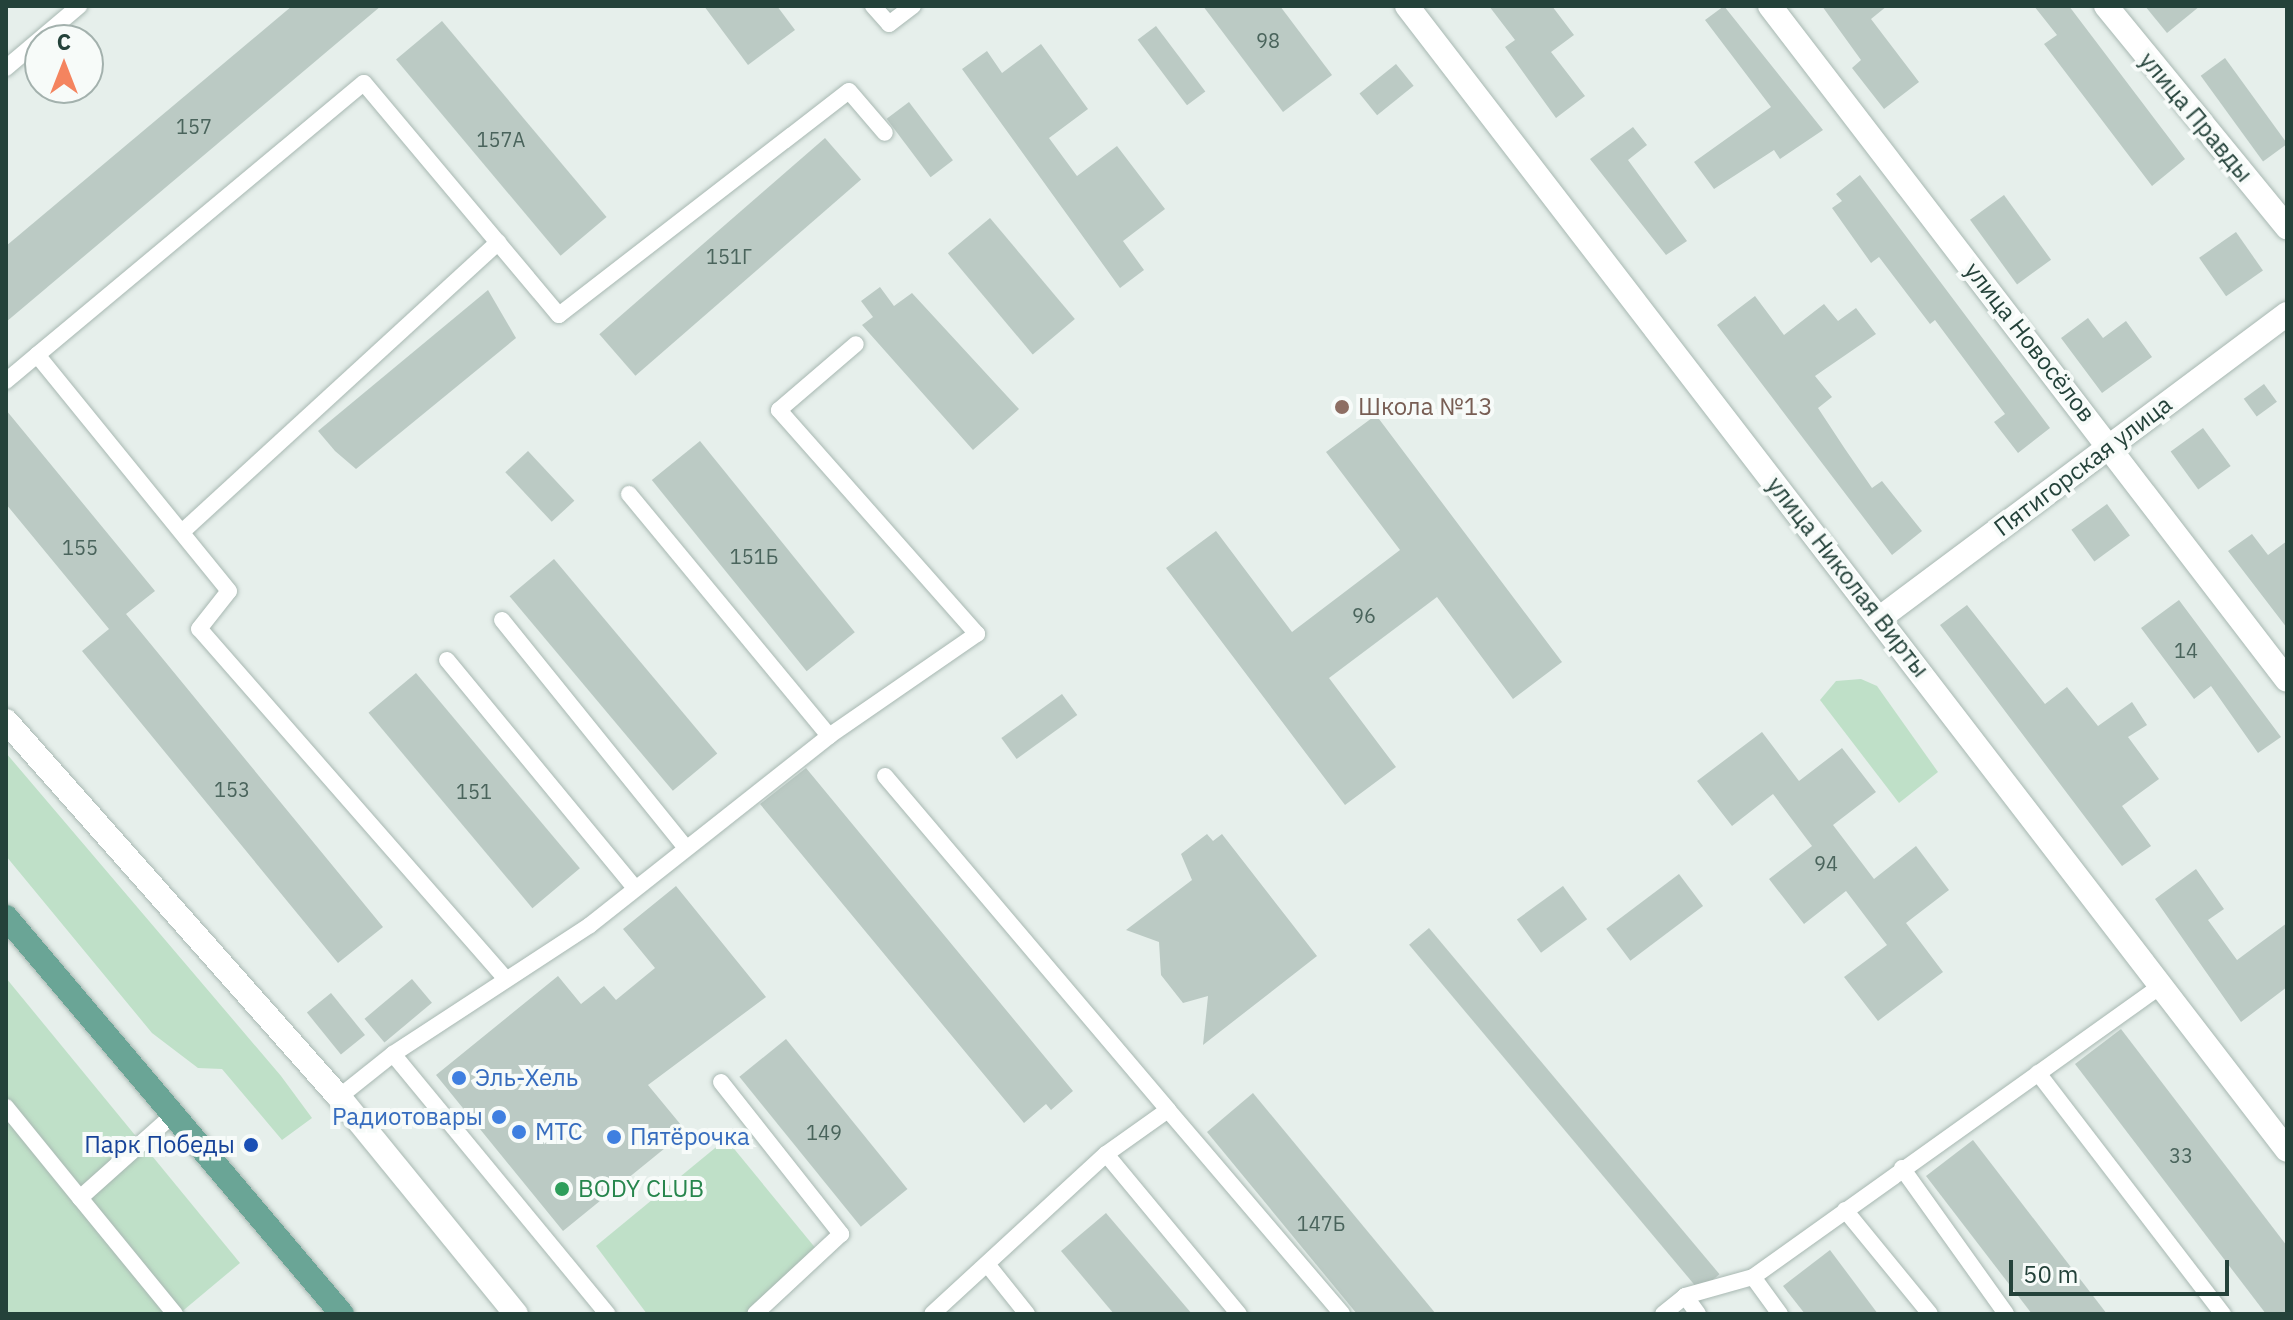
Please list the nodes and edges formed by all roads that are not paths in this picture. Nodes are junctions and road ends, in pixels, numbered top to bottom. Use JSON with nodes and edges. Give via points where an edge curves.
{"nodes":[{"id":1,"x":79,"y":6,"type":"edge"},
{"id":2,"x":873,"y":6,"type":"edge"},
{"id":3,"x":913,"y":6,"type":"edge"},
{"id":4,"x":1407,"y":6,"type":"edge"},
{"id":5,"x":1770,"y":6,"type":"edge"},
{"id":6,"x":2106,"y":6,"type":"edge"},
{"id":7,"x":6,"y":68,"type":"edge"},
{"id":8,"x":885,"y":133,"type":"dead end"},
{"id":9,"x":2287,"y":227,"type":"edge"},
{"id":10,"x":498,"y":242,"type":"junction"},
{"id":11,"x":2287,"y":314,"type":"edge"},
{"id":12,"x":856,"y":344,"type":"dead end"},
{"id":13,"x":37,"y":355,"type":"junction"},
{"id":14,"x":6,"y":381,"type":"edge"},
{"id":15,"x":2110,"y":445,"type":"junction"},
{"id":16,"x":629,"y":494,"type":"dead end"},
{"id":17,"x":182,"y":532,"type":"junction"},
{"id":18,"x":1880,"y":618,"type":"junction"},
{"id":19,"x":502,"y":620,"type":"dead end"},
{"id":20,"x":447,"y":660,"type":"dead end"},
{"id":21,"x":2287,"y":680,"type":"edge"},
{"id":22,"x":6,"y":721,"type":"edge"},
{"id":23,"x":829,"y":736,"type":"junction"},
{"id":24,"x":885,"y":776,"type":"dead end"},
{"id":25,"x":685,"y":847,"type":"junction"},
{"id":26,"x":635,"y":888,"type":"junction"},
{"id":27,"x":6,"y":917,"type":"edge"},
{"id":28,"x":505,"y":978,"type":"junction"},
{"id":29,"x":2162,"y":985,"type":"junction"},
{"id":30,"x":393,"y":1054,"type":"junction"},
{"id":31,"x":2038,"y":1073,"type":"junction"},
{"id":32,"x":721,"y":1082,"type":"dead end"},
{"id":33,"x":339,"y":1097,"type":"junction"},
{"id":34,"x":6,"y":1107,"type":"edge"},
{"id":35,"x":1168,"y":1110,"type":"junction"},
{"id":36,"x":175,"y":1113,"type":"junction"},
{"id":37,"x":2287,"y":1150,"type":"edge"},
{"id":38,"x":1106,"y":1154,"type":"junction"},
{"id":39,"x":1902,"y":1168,"type":"junction"},
{"id":40,"x":80,"y":1198,"type":"junction"},
{"id":41,"x":1845,"y":1210,"type":"junction"},
{"id":42,"x":987,"y":1264,"type":"junction"},
{"id":43,"x":1753,"y":1277,"type":"junction"},
{"id":44,"x":1685,"y":1296,"type":"junction"},
{"id":45,"x":175,"y":1314,"type":"edge"},
{"id":46,"x":342,"y":1314,"type":"edge"},
{"id":47,"x":516,"y":1314,"type":"edge"},
{"id":48,"x":607,"y":1314,"type":"edge"},
{"id":49,"x":755,"y":1314,"type":"edge"},
{"id":50,"x":932,"y":1314,"type":"edge"},
{"id":51,"x":1027,"y":1314,"type":"edge"},
{"id":52,"x":1239,"y":1314,"type":"edge"},
{"id":53,"x":1342,"y":1314,"type":"edge"},
{"id":54,"x":1663,"y":1314,"type":"edge"},
{"id":55,"x":1698,"y":1314,"type":"edge"},
{"id":56,"x":1780,"y":1314,"type":"edge"},
{"id":57,"x":1930,"y":1314,"type":"edge"},
{"id":58,"x":2006,"y":1314,"type":"edge"},
{"id":59,"x":2223,"y":1314,"type":"edge"}],
"edges":[{"from":1,"to":7,"type":"lane"},
{"from":2,"to":3,"type":"lane","via":[[889,24]]},
{"from":4,"to":18,"type":"street","name":"улица Николая Вирты"},
{"from":5,"to":15,"type":"street","name":"улица Новосёлов"},
{"from":6,"to":9,"type":"street","name":"улица Правды"},
{"from":8,"to":10,"type":"lane","via":[[849,91],[559,315]]},
{"from":10,"to":13,"type":"lane","via":[[364,83]]},
{"from":10,"to":17,"type":"lane"},
{"from":11,"to":15,"type":"street","name":"Пятигорская улица"},
{"from":12,"to":23,"type":"lane","via":[[779,410],[977,634]]},
{"from":13,"to":14,"type":"lane"},
{"from":13,"to":17,"type":"lane"},
{"from":15,"to":18,"type":"street","name":"Пятигорская улица"},
{"from":15,"to":21,"type":"street","name":"улица Новосёлов"},
{"from":16,"to":23,"type":"lane"},
{"from":17,"to":28,"type":"lane","via":[[229,591],[199,629]]},
{"from":18,"to":29,"type":"street","name":"улица Николая Вирты"},
{"from":19,"to":25,"type":"lane"},
{"from":20,"to":26,"type":"lane"},
{"from":22,"to":33,"type":"street"},
{"from":23,"to":25,"type":"lane"},
{"from":24,"to":35,"type":"lane"},
{"from":25,"to":26,"type":"lane"},
{"from":26,"to":28,"type":"lane","via":[[590,925]]},
{"from":27,"to":36,"type":"main road"},
{"from":28,"to":30,"type":"lane"},
{"from":29,"to":31,"type":"lane"},
{"from":29,"to":37,"type":"street","name":"улица Николая Вирты"},
{"from":30,"to":33,"type":"lane"},
{"from":30,"to":48,"type":"lane"},
{"from":31,"to":39,"type":"lane"},
{"from":31,"to":59,"type":"lane"},
{"from":32,"to":49,"type":"lane","via":[[841,1234]]},
{"from":33,"to":47,"type":"street"},
{"from":34,"to":40,"type":"lane"},
{"from":35,"to":38,"type":"lane"},
{"from":35,"to":53,"type":"lane"},
{"from":36,"to":40,"type":"lane"},
{"from":36,"to":46,"type":"main road"},
{"from":38,"to":42,"type":"lane"},
{"from":38,"to":52,"type":"lane"},
{"from":39,"to":41,"type":"lane"},
{"from":39,"to":58,"type":"lane"},
{"from":40,"to":45,"type":"lane"},
{"from":41,"to":43,"type":"lane"},
{"from":41,"to":57,"type":"lane"},
{"from":42,"to":50,"type":"lane"},
{"from":42,"to":51,"type":"lane"},
{"from":43,"to":44,"type":"lane"},
{"from":43,"to":56,"type":"lane"},
{"from":44,"to":54,"type":"lane"},
{"from":44,"to":55,"type":"lane"}]}
